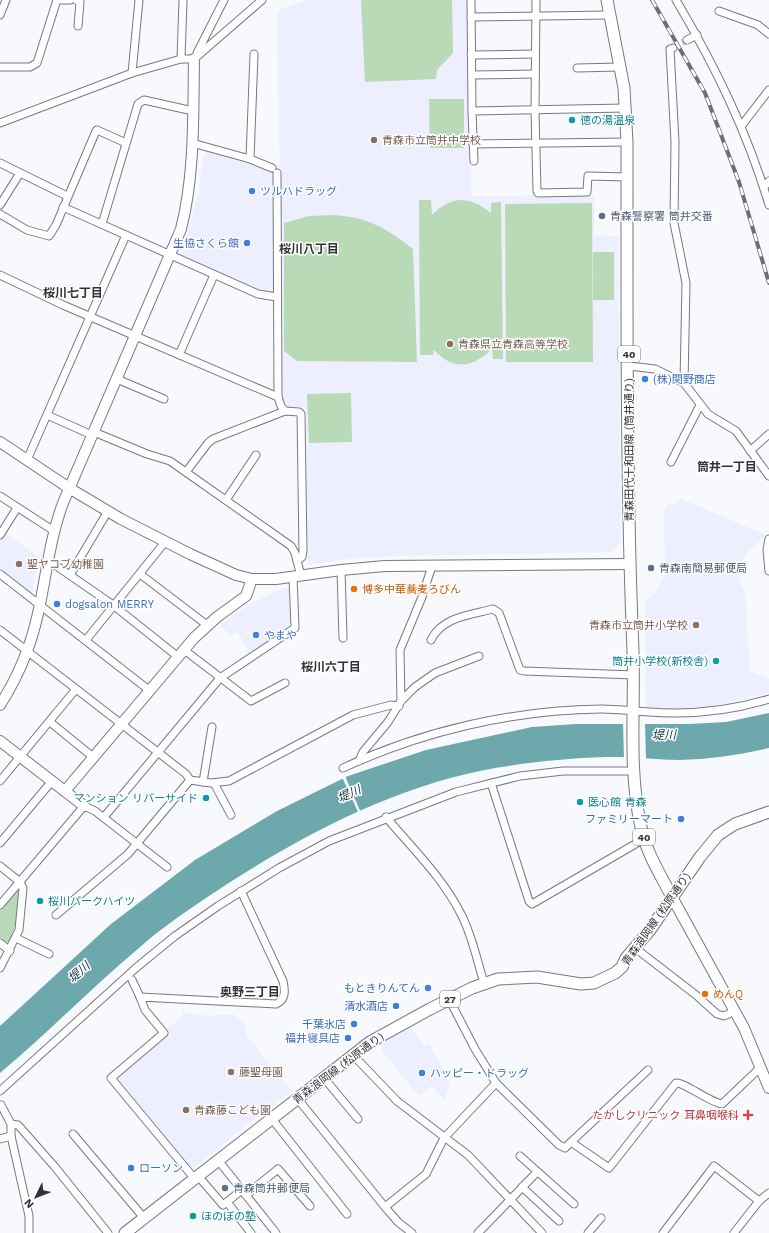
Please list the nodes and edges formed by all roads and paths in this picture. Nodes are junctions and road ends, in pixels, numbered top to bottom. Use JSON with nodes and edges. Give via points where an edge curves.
{"nodes":[{"id":1,"x":6,"y":0,"type":"edge"},
{"id":2,"x":58,"y":0,"type":"edge"},
{"id":3,"x":70,"y":0,"type":"edge"},
{"id":4,"x":76,"y":0,"type":"edge"},
{"id":5,"x":139,"y":0,"type":"edge"},
{"id":6,"x":183,"y":0,"type":"edge"},
{"id":7,"x":224,"y":0,"type":"edge"},
{"id":8,"x":262,"y":0,"type":"edge"},
{"id":9,"x":471,"y":0,"type":"edge"},
{"id":10,"x":536,"y":0,"type":"edge"},
{"id":11,"x":607,"y":0,"type":"edge"},
{"id":12,"x":676,"y":0,"type":"edge"},
{"id":13,"x":719,"y":11,"type":"dead end"},
{"id":14,"x":610,"y":15,"type":"junction"},
{"id":15,"x":0,"y":16,"type":"edge"},
{"id":16,"x":471,"y":17,"type":"junction"},
{"id":17,"x":536,"y":17,"type":"junction"},
{"id":18,"x":78,"y":26,"type":"dead end"},
{"id":19,"x":769,"y":34,"type":"edge"},
{"id":20,"x":697,"y":35,"type":"junction"},
{"id":21,"x":686,"y":40,"type":"tunnel mouth"},
{"id":22,"x":673,"y":48,"type":"dead end"},
{"id":23,"x":254,"y":54,"type":"dead end"},
{"id":24,"x":535,"y":54,"type":"junction"},
{"id":25,"x":472,"y":55,"type":"junction"},
{"id":26,"x":181,"y":59,"type":"junction"},
{"id":27,"x":194,"y":59,"type":"junction"},
{"id":28,"x":0,"y":67,"type":"edge"},
{"id":29,"x":620,"y":67,"type":"junction"},
{"id":30,"x":577,"y":68,"type":"dead end"},
{"id":31,"x":132,"y":73,"type":"junction"},
{"id":32,"x":535,"y":74,"type":"junction"},
{"id":33,"x":472,"y":75,"type":"junction"},
{"id":34,"x":769,"y":90,"type":"edge"},
{"id":35,"x":625,"y":108,"type":"junction"},
{"id":36,"x":193,"y":111,"type":"junction"},
{"id":37,"x":535,"y":111,"type":"junction"},
{"id":38,"x":472,"y":112,"type":"junction"},
{"id":39,"x":0,"y":123,"type":"edge"},
{"id":40,"x":742,"y":125,"type":"junction"},
{"id":41,"x":627,"y":142,"type":"junction"},
{"id":42,"x":126,"y":143,"type":"junction"},
{"id":43,"x":192,"y":143,"type":"junction"},
{"id":44,"x":535,"y":143,"type":"junction"},
{"id":45,"x":473,"y":144,"type":"junction"},
{"id":46,"x":250,"y":159,"type":"junction"},
{"id":47,"x":474,"y":162,"type":"dead end"},
{"id":48,"x":0,"y":163,"type":"edge"},
{"id":49,"x":20,"y":173,"type":"junction"},
{"id":50,"x":627,"y":177,"type":"junction"},
{"id":51,"x":769,"y":181,"type":"edge"},
{"id":52,"x":764,"y":187,"type":"junction"},
{"id":53,"x":67,"y":196,"type":"junction"},
{"id":54,"x":0,"y":205,"type":"edge"},
{"id":55,"x":769,"y":205,"type":"edge"},
{"id":56,"x":63,"y":207,"type":"junction"},
{"id":57,"x":0,"y":214,"type":"edge"},
{"id":58,"x":102,"y":224,"type":"junction"},
{"id":59,"x":126,"y":235,"type":"junction"},
{"id":60,"x":171,"y":255,"type":"junction"},
{"id":61,"x":0,"y":275,"type":"edge"},
{"id":62,"x":214,"y":275,"type":"junction"},
{"id":63,"x":277,"y":297,"type":"junction"},
{"id":64,"x":91,"y":317,"type":"junction"},
{"id":65,"x":135,"y":336,"type":"junction"},
{"id":66,"x":180,"y":355,"type":"junction"},
{"id":67,"x":629,"y":366,"type":"junction"},
{"id":68,"x":117,"y":379,"type":"junction"},
{"id":69,"x":684,"y":383,"type":"junction"},
{"id":70,"x":278,"y":397,"type":"junction"},
{"id":71,"x":164,"y":399,"type":"dead end"},
{"id":72,"x":700,"y":405,"type":"junction"},
{"id":73,"x":285,"y":411,"type":"junction"},
{"id":74,"x":47,"y":415,"type":"junction"},
{"id":75,"x":93,"y":434,"type":"junction"},
{"id":76,"x":769,"y":434,"type":"edge"},
{"id":77,"x":0,"y":442,"type":"edge"},
{"id":78,"x":750,"y":451,"type":"junction"},
{"id":79,"x":256,"y":454,"type":"dead end"},
{"id":80,"x":27,"y":460,"type":"junction"},
{"id":81,"x":671,"y":462,"type":"dead end"},
{"id":82,"x":186,"y":472,"type":"junction"},
{"id":83,"x":769,"y":476,"type":"edge"},
{"id":84,"x":69,"y":488,"type":"junction"},
{"id":85,"x":0,"y":496,"type":"edge"},
{"id":86,"x":226,"y":500,"type":"junction"},
{"id":87,"x":17,"y":508,"type":"junction"},
{"id":88,"x":108,"y":511,"type":"junction"},
{"id":89,"x":54,"y":531,"type":"junction"},
{"id":90,"x":0,"y":535,"type":"edge"},
{"id":91,"x":769,"y":539,"type":"edge"},
{"id":92,"x":165,"y":542,"type":"junction"},
{"id":93,"x":48,"y":560,"type":"junction"},
{"id":94,"x":297,"y":561,"type":"junction"},
{"id":95,"x":630,"y":564,"type":"junction"},
{"id":96,"x":432,"y":566,"type":"junction"},
{"id":97,"x":341,"y":570,"type":"junction"},
{"id":98,"x":769,"y":571,"type":"edge"},
{"id":99,"x":0,"y":574,"type":"edge"},
{"id":100,"x":140,"y":574,"type":"junction"},
{"id":101,"x":70,"y":575,"type":"junction"},
{"id":102,"x":297,"y":576,"type":"junction"},
{"id":103,"x":252,"y":579,"type":"junction"},
{"id":104,"x":39,"y":604,"type":"junction"},
{"id":105,"x":113,"y":605,"type":"junction"},
{"id":106,"x":207,"y":625,"type":"junction"},
{"id":107,"x":0,"y":630,"type":"edge"},
{"id":108,"x":343,"y":638,"type":"dead end"},
{"id":109,"x":86,"y":640,"type":"junction"},
{"id":110,"x":431,"y":640,"type":"dead end"},
{"id":111,"x":27,"y":651,"type":"junction"},
{"id":112,"x":180,"y":653,"type":"junction"},
{"id":113,"x":479,"y":656,"type":"dead end"},
{"id":114,"x":634,"y":675,"type":"junction"},
{"id":115,"x":220,"y":678,"type":"junction"},
{"id":116,"x":285,"y":683,"type":"dead end"},
{"id":117,"x":76,"y":689,"type":"junction"},
{"id":118,"x":149,"y":690,"type":"junction"},
{"id":119,"x":769,"y":699,"type":"edge"},
{"id":120,"x":400,"y":703,"type":"junction"},
{"id":121,"x":0,"y":705,"type":"edge"},
{"id":122,"x":634,"y":712,"type":"junction"},
{"id":123,"x":50,"y":722,"type":"junction"},
{"id":124,"x":120,"y":724,"type":"junction"},
{"id":125,"x":212,"y":727,"type":"dead end"},
{"id":126,"x":0,"y":741,"type":"edge"},
{"id":127,"x":157,"y":752,"type":"junction"},
{"id":128,"x":20,"y":757,"type":"junction"},
{"id":129,"x":93,"y":757,"type":"junction"},
{"id":130,"x":359,"y":761,"type":"junction"},
{"id":131,"x":343,"y":768,"type":"dead end"},
{"id":132,"x":634,"y":769,"type":"junction"},
{"id":133,"x":190,"y":780,"type":"junction"},
{"id":134,"x":0,"y":781,"type":"edge"},
{"id":135,"x":52,"y":781,"type":"junction"},
{"id":136,"x":203,"y":782,"type":"junction"},
{"id":137,"x":214,"y":783,"type":"junction"},
{"id":138,"x":491,"y":783,"type":"junction"},
{"id":139,"x":65,"y":791,"type":"junction"},
{"id":140,"x":84,"y":806,"type":"junction"},
{"id":141,"x":769,"y":812,"type":"edge"},
{"id":142,"x":231,"y":815,"type":"dead end"},
{"id":143,"x":104,"y":817,"type":"junction"},
{"id":144,"x":386,"y":818,"type":"junction"},
{"id":145,"x":644,"y":839,"type":"junction"},
{"id":146,"x":0,"y":843,"type":"edge"},
{"id":147,"x":137,"y":844,"type":"junction"},
{"id":148,"x":0,"y":866,"type":"edge"},
{"id":149,"x":167,"y":867,"type":"dead end"},
{"id":150,"x":20,"y":882,"type":"junction"},
{"id":151,"x":241,"y":891,"type":"junction"},
{"id":152,"x":672,"y":897,"type":"junction"},
{"id":153,"x":0,"y":905,"type":"edge"},
{"id":154,"x":56,"y":915,"type":"dead end"},
{"id":155,"x":16,"y":938,"type":"junction"},
{"id":156,"x":0,"y":943,"type":"edge"},
{"id":157,"x":635,"y":948,"type":"junction"},
{"id":158,"x":10,"y":951,"type":"junction"},
{"id":159,"x":49,"y":954,"type":"dead end"},
{"id":160,"x":0,"y":968,"type":"edge"},
{"id":161,"x":132,"y":980,"type":"dead end"},
{"id":162,"x":484,"y":983,"type":"junction"},
{"id":163,"x":140,"y":997,"type":"junction"},
{"id":164,"x":449,"y":999,"type":"junction"},
{"id":165,"x":735,"y":1011,"type":"junction"},
{"id":166,"x":352,"y":1055,"type":"junction"},
{"id":167,"x":761,"y":1067,"type":"junction"},
{"id":168,"x":648,"y":1070,"type":"dead end"},
{"id":169,"x":324,"y":1078,"type":"junction"},
{"id":170,"x":496,"y":1083,"type":"junction"},
{"id":171,"x":769,"y":1088,"type":"edge"},
{"id":172,"x":0,"y":1091,"type":"edge"},
{"id":173,"x":297,"y":1098,"type":"junction"},
{"id":174,"x":1,"y":1104,"type":"dead end"},
{"id":175,"x":272,"y":1119,"type":"junction"},
{"id":176,"x":358,"y":1119,"type":"dead end"},
{"id":177,"x":11,"y":1124,"type":"junction"},
{"id":178,"x":73,"y":1134,"type":"dead end"},
{"id":179,"x":11,"y":1136,"type":"junction"},
{"id":180,"x":444,"y":1138,"type":"junction"},
{"id":181,"x":0,"y":1139,"type":"edge"},
{"id":182,"x":571,"y":1142,"type":"junction"},
{"id":183,"x":520,"y":1156,"type":"dead end"},
{"id":184,"x":218,"y":1160,"type":"junction"},
{"id":185,"x":537,"y":1172,"type":"junction"},
{"id":186,"x":196,"y":1177,"type":"junction"},
{"id":187,"x":522,"y":1187,"type":"junction"},
{"id":188,"x":244,"y":1192,"type":"junction"},
{"id":189,"x":769,"y":1193,"type":"edge"},
{"id":190,"x":509,"y":1200,"type":"junction"},
{"id":191,"x":759,"y":1201,"type":"junction"},
{"id":192,"x":227,"y":1202,"type":"junction"},
{"id":193,"x":574,"y":1204,"type":"dead end"},
{"id":194,"x":310,"y":1206,"type":"dead end"},
{"id":195,"x":384,"y":1207,"type":"junction"},
{"id":196,"x":347,"y":1214,"type":"dead end"},
{"id":197,"x":144,"y":1218,"type":"junction"},
{"id":198,"x":601,"y":1218,"type":"dead end"},
{"id":199,"x":559,"y":1220,"type":"dead end"},
{"id":200,"x":29,"y":1233,"type":"edge"},
{"id":201,"x":108,"y":1233,"type":"edge"},
{"id":202,"x":125,"y":1233,"type":"edge"},
{"id":203,"x":251,"y":1233,"type":"edge"},
{"id":204,"x":276,"y":1233,"type":"edge"},
{"id":205,"x":412,"y":1233,"type":"edge"},
{"id":206,"x":478,"y":1233,"type":"edge"},
{"id":207,"x":542,"y":1233,"type":"edge"},
{"id":208,"x":588,"y":1233,"type":"edge"},
{"id":209,"x":663,"y":1233,"type":"edge"},
{"id":210,"x":734,"y":1233,"type":"edge"}],
"edges":[{"from":1,"to":15,"type":"street"},
{"from":2,"to":3,"type":"street"},
{"from":2,"to":28,"type":"street","via":[[36,65]]},
{"from":4,"to":18,"type":"street","via":[[80,2]]},
{"from":5,"to":31,"type":"street"},
{"from":6,"to":26,"type":"street"},
{"from":7,"to":27,"type":"street"},
{"from":8,"to":27,"type":"street"},
{"from":9,"to":16,"type":"street"},
{"from":10,"to":17,"type":"street"},
{"from":11,"to":14,"type":"main road","name":"青森田代十和田線 (筒井通り)","number":"40"},
{"from":12,"to":20,"type":"street"},
{"from":13,"to":19,"type":"street","via":[[758,25]]},
{"from":14,"to":17,"type":"street"},
{"from":14,"to":29,"type":"main road","name":"青森田代十和田線 (筒井通り)","number":"40"},
{"from":16,"to":17,"type":"street"},
{"from":16,"to":25,"type":"street"},
{"from":17,"to":24,"type":"street"},
{"from":20,"to":21,"type":"street"},
{"from":20,"to":40,"type":"street"},
{"from":22,"to":69,"type":"street","via":[[670,49],[670,64],[675,142],[674,223],[686,283]]},
{"from":23,"to":46,"type":"street"},
{"from":24,"to":25,"type":"street"},
{"from":24,"to":32,"type":"street"},
{"from":25,"to":33,"type":"street"},
{"from":26,"to":27,"type":"street"},
{"from":26,"to":31,"type":"street"},
{"from":27,"to":36,"type":"street"},
{"from":29,"to":30,"type":"street"},
{"from":29,"to":35,"type":"main road","name":"青森田代十和田線 (筒井通り)","number":"40"},
{"from":31,"to":39,"type":"street"},
{"from":32,"to":33,"type":"street"},
{"from":32,"to":37,"type":"street"},
{"from":33,"to":38,"type":"street"},
{"from":34,"to":40,"type":"street"},
{"from":35,"to":37,"type":"street"},
{"from":35,"to":41,"type":"main road","name":"青森田代十和田線 (筒井通り)","number":"40"},
{"from":36,"to":42,"type":"street","via":[[144,100]]},
{"from":36,"to":43,"type":"street"},
{"from":37,"to":38,"type":"street"},
{"from":37,"to":44,"type":"street"},
{"from":38,"to":45,"type":"street"},
{"from":40,"to":52,"type":"street"},
{"from":41,"to":44,"type":"street"},
{"from":41,"to":50,"type":"main road","name":"青森田代十和田線 (筒井通り)","number":"40"},
{"from":42,"to":53,"type":"street","via":[[96,131]]},
{"from":42,"to":58,"type":"street"},
{"from":43,"to":46,"type":"street"},
{"from":43,"to":60,"type":"street","via":[[188,201]]},
{"from":44,"to":45,"type":"street"},
{"from":44,"to":50,"type":"street","via":[[538,193],[587,192],[588,176]]},
{"from":45,"to":47,"type":"street"},
{"from":46,"to":63,"type":"street","via":[[275,171]]},
{"from":48,"to":49,"type":"street"},
{"from":49,"to":53,"type":"street"},
{"from":49,"to":54,"type":"street"},
{"from":50,"to":67,"type":"main road","name":"青森田代十和田線 (筒井通り)","number":"40"},
{"from":51,"to":52,"type":"street"},
{"from":52,"to":55,"type":"street"},
{"from":53,"to":56,"type":"street"},
{"from":56,"to":57,"type":"street","via":[[53,231],[46,236],[26,230]]},
{"from":56,"to":58,"type":"street"},
{"from":58,"to":59,"type":"street"},
{"from":59,"to":60,"type":"street"},
{"from":59,"to":64,"type":"street"},
{"from":60,"to":62,"type":"street"},
{"from":60,"to":65,"type":"street"},
{"from":61,"to":64,"type":"street"},
{"from":62,"to":63,"type":"street","via":[[258,294]]},
{"from":62,"to":66,"type":"street"},
{"from":63,"to":70,"type":"street"},
{"from":64,"to":65,"type":"street"},
{"from":64,"to":74,"type":"street"},
{"from":65,"to":66,"type":"street"},
{"from":65,"to":68,"type":"street"},
{"from":66,"to":70,"type":"street"},
{"from":67,"to":69,"type":"street","via":[[655,369]]},
{"from":67,"to":95,"type":"main road","name":"青森田代十和田線 (筒井通り)","number":"40"},
{"from":68,"to":71,"type":"street"},
{"from":68,"to":75,"type":"street"},
{"from":69,"to":72,"type":"street"},
{"from":70,"to":73,"type":"street"},
{"from":72,"to":78,"type":"street","via":[[708,414],[736,431]]},
{"from":72,"to":81,"type":"street"},
{"from":73,"to":82,"type":"street","via":[[210,441]]},
{"from":73,"to":94,"type":"street","via":[[301,414],[304,551]]},
{"from":74,"to":75,"type":"street"},
{"from":74,"to":80,"type":"street"},
{"from":75,"to":82,"type":"street","via":[[164,458]]},
{"from":75,"to":84,"type":"street"},
{"from":76,"to":78,"type":"street"},
{"from":77,"to":80,"type":"street"},
{"from":78,"to":83,"type":"street"},
{"from":79,"to":86,"type":"street"},
{"from":80,"to":84,"type":"street"},
{"from":82,"to":86,"type":"street"},
{"from":84,"to":88,"type":"street"},
{"from":84,"to":89,"type":"street"},
{"from":85,"to":87,"type":"street"},
{"from":86,"to":94,"type":"street","via":[[286,542],[294,549]]},
{"from":87,"to":89,"type":"street"},
{"from":87,"to":90,"type":"street"},
{"from":88,"to":92,"type":"street"},
{"from":88,"to":101,"type":"street"},
{"from":89,"to":93,"type":"street"},
{"from":91,"to":98,"type":"street"},
{"from":92,"to":100,"type":"street"},
{"from":92,"to":103,"type":"street","via":[[219,568]]},
{"from":93,"to":101,"type":"street"},
{"from":93,"to":104,"type":"street"},
{"from":94,"to":102,"type":"street"},
{"from":95,"to":96,"type":"street"},
{"from":95,"to":114,"type":"main road","name":"青森田代十和田線 (筒井通り)","number":"40"},
{"from":96,"to":97,"type":"street"},
{"from":96,"to":120,"type":"street","via":[[400,650]]},
{"from":97,"to":102,"type":"street"},
{"from":97,"to":108,"type":"street"},
{"from":99,"to":104,"type":"street"},
{"from":100,"to":105,"type":"street"},
{"from":100,"to":106,"type":"street"},
{"from":101,"to":105,"type":"street"},
{"from":102,"to":103,"type":"street"},
{"from":102,"to":115,"type":"street","via":[[295,628]]},
{"from":103,"to":106,"type":"street","via":[[246,596]]},
{"from":104,"to":109,"type":"street"},
{"from":104,"to":111,"type":"street"},
{"from":105,"to":109,"type":"street"},
{"from":105,"to":112,"type":"street"},
{"from":106,"to":112,"type":"street"},
{"from":107,"to":111,"type":"street"},
{"from":109,"to":118,"type":"street"},
{"from":110,"to":114,"type":"street","via":[[435,631],[450,621],[493,609],[499,613],[520,670]]},
{"from":111,"to":117,"type":"street"},
{"from":111,"to":121,"type":"street"},
{"from":112,"to":115,"type":"street"},
{"from":112,"to":118,"type":"street"},
{"from":113,"to":120,"type":"street","via":[[426,678]]},
{"from":114,"to":122,"type":"main road","name":"青森田代十和田線 (筒井通り)","number":"40"},
{"from":115,"to":116,"type":"street","via":[[253,701]]},
{"from":115,"to":127,"type":"street"},
{"from":117,"to":123,"type":"street"},
{"from":117,"to":124,"type":"street"},
{"from":118,"to":124,"type":"street"},
{"from":119,"to":122,"type":"street","via":[[709,712]]},
{"from":120,"to":130,"type":"street"},
{"from":120,"to":137,"type":"street","via":[[360,712],[229,781]]},
{"from":122,"to":130,"type":"street","via":[[561,711],[505,718],[432,736]]},
{"from":122,"to":132,"type":"main road","name":"青森田代十和田線 (筒井通り)","number":"40"},
{"from":123,"to":128,"type":"street"},
{"from":123,"to":129,"type":"street"},
{"from":124,"to":127,"type":"street"},
{"from":124,"to":129,"type":"street"},
{"from":125,"to":136,"type":"street"},
{"from":126,"to":128,"type":"street"},
{"from":127,"to":133,"type":"street"},
{"from":127,"to":143,"type":"street"},
{"from":128,"to":134,"type":"street"},
{"from":128,"to":135,"type":"street"},
{"from":129,"to":139,"type":"street"},
{"from":130,"to":131,"type":"street"},
{"from":132,"to":138,"type":"street","via":[[544,772]]},
{"from":132,"to":145,"type":"main road","name":"青森田代十和田線 (筒井通り)","number":"40"},
{"from":133,"to":136,"type":"street"},
{"from":133,"to":147,"type":"street"},
{"from":135,"to":139,"type":"street"},
{"from":135,"to":146,"type":"street"},
{"from":136,"to":137,"type":"street"},
{"from":137,"to":142,"type":"street"},
{"from":138,"to":144,"type":"street","via":[[456,792]]},
{"from":138,"to":145,"type":"street","via":[[532,904]]},
{"from":139,"to":140,"type":"street"},
{"from":140,"to":143,"type":"street"},
{"from":140,"to":150,"type":"street"},
{"from":141,"to":152,"type":"main road","name":"青森浪岡線 (松原通り)","number":"27","via":[[735,824],[718,835]]},
{"from":143,"to":147,"type":"street"},
{"from":144,"to":151,"type":"street","via":[[329,841]]},
{"from":144,"to":162,"type":"street","via":[[436,876],[456,905],[471,940]]},
{"from":145,"to":152,"type":"main road","name":"青森田代十和田線 (筒井通り)","number":"40"},
{"from":147,"to":149,"type":"street"},
{"from":147,"to":154,"type":"street"},
{"from":148,"to":150,"type":"street"},
{"from":150,"to":153,"type":"street"},
{"from":150,"to":155,"type":"street","via":[[24,888],[23,905]]},
{"from":151,"to":163,"type":"street","via":[[283,981],[285,993],[280,1002],[264,1004]]},
{"from":151,"to":172,"type":"street","via":[[155,952]]},
{"from":152,"to":157,"type":"main road","name":"青森浪岡線 (松原通り)","number":"27"},
{"from":152,"to":165,"type":"street"},
{"from":155,"to":158,"type":"street"},
{"from":155,"to":159,"type":"street"},
{"from":156,"to":158,"type":"street"},
{"from":157,"to":162,"type":"main road","name":"青森浪岡線 (松原通り)","number":"27","via":[[626,958],[622,968],[594,983],[581,984],[537,977]]},
{"from":157,"to":165,"type":"street","via":[[717,1014],[724,1016]]},
{"from":158,"to":160,"type":"street"},
{"from":161,"to":163,"type":"street"},
{"from":162,"to":164,"type":"main road","name":"青森浪岡線 (松原通り)","number":"27"},
{"from":163,"to":186,"type":"street","via":[[144,1010],[164,1033],[111,1078]]},
{"from":164,"to":166,"type":"main road","name":"青森浪岡線 (松原通り)","number":"27","via":[[387,1032]]},
{"from":164,"to":170,"type":"street"},
{"from":165,"to":167,"type":"street"},
{"from":166,"to":169,"type":"main road","name":"青森浪岡線 (松原通り)","number":"27"},
{"from":166,"to":180,"type":"street","via":[[397,1101]]},
{"from":167,"to":171,"type":"street"},
{"from":167,"to":182,"type":"street","via":[[722,1104],[679,1082],[676,1083],[609,1168]]},
{"from":168,"to":182,"type":"street"},
{"from":169,"to":173,"type":"main road","name":"青森浪岡線 (松原通り)","number":"27"},
{"from":169,"to":176,"type":"street"},
{"from":170,"to":180,"type":"street"},
{"from":170,"to":182,"type":"street","via":[[559,1145],[564,1148]]},
{"from":173,"to":175,"type":"main road","name":"青森浪岡線 (松原通り)","number":"27"},
{"from":173,"to":195,"type":"street"},
{"from":174,"to":177,"type":"street"},
{"from":175,"to":184,"type":"main road","name":"青森浪岡線 (松原通り)","number":"27"},
{"from":175,"to":196,"type":"street"},
{"from":177,"to":179,"type":"street"},
{"from":177,"to":201,"type":"street","via":[[18,1125]]},
{"from":178,"to":197,"type":"street"},
{"from":179,"to":181,"type":"street"},
{"from":179,"to":200,"type":"street","via":[[29,1216]]},
{"from":180,"to":190,"type":"street","via":[[468,1155]]},
{"from":180,"to":195,"type":"street","via":[[426,1174]]},
{"from":183,"to":185,"type":"street"},
{"from":184,"to":186,"type":"main road","name":"青森浪岡線 (松原通り)","number":"27"},
{"from":184,"to":188,"type":"street"},
{"from":185,"to":187,"type":"street"},
{"from":185,"to":193,"type":"street"},
{"from":186,"to":192,"type":"street","via":[[222,1205]]},
{"from":186,"to":197,"type":"main road","name":"青森浪岡線 (松原通り)","number":"27"},
{"from":187,"to":190,"type":"street"},
{"from":187,"to":199,"type":"street"},
{"from":188,"to":192,"type":"street"},
{"from":188,"to":194,"type":"street","via":[[278,1169]]},
{"from":188,"to":204,"type":"street"},
{"from":189,"to":191,"type":"street"},
{"from":190,"to":206,"type":"street"},
{"from":190,"to":207,"type":"street"},
{"from":191,"to":209,"type":"street","via":[[714,1166]]},
{"from":191,"to":210,"type":"street"},
{"from":192,"to":203,"type":"street"},
{"from":195,"to":205,"type":"street"},
{"from":197,"to":202,"type":"main road","name":"青森浪岡線 (松原通り)","number":"27"},
{"from":198,"to":208,"type":"street"}]}
